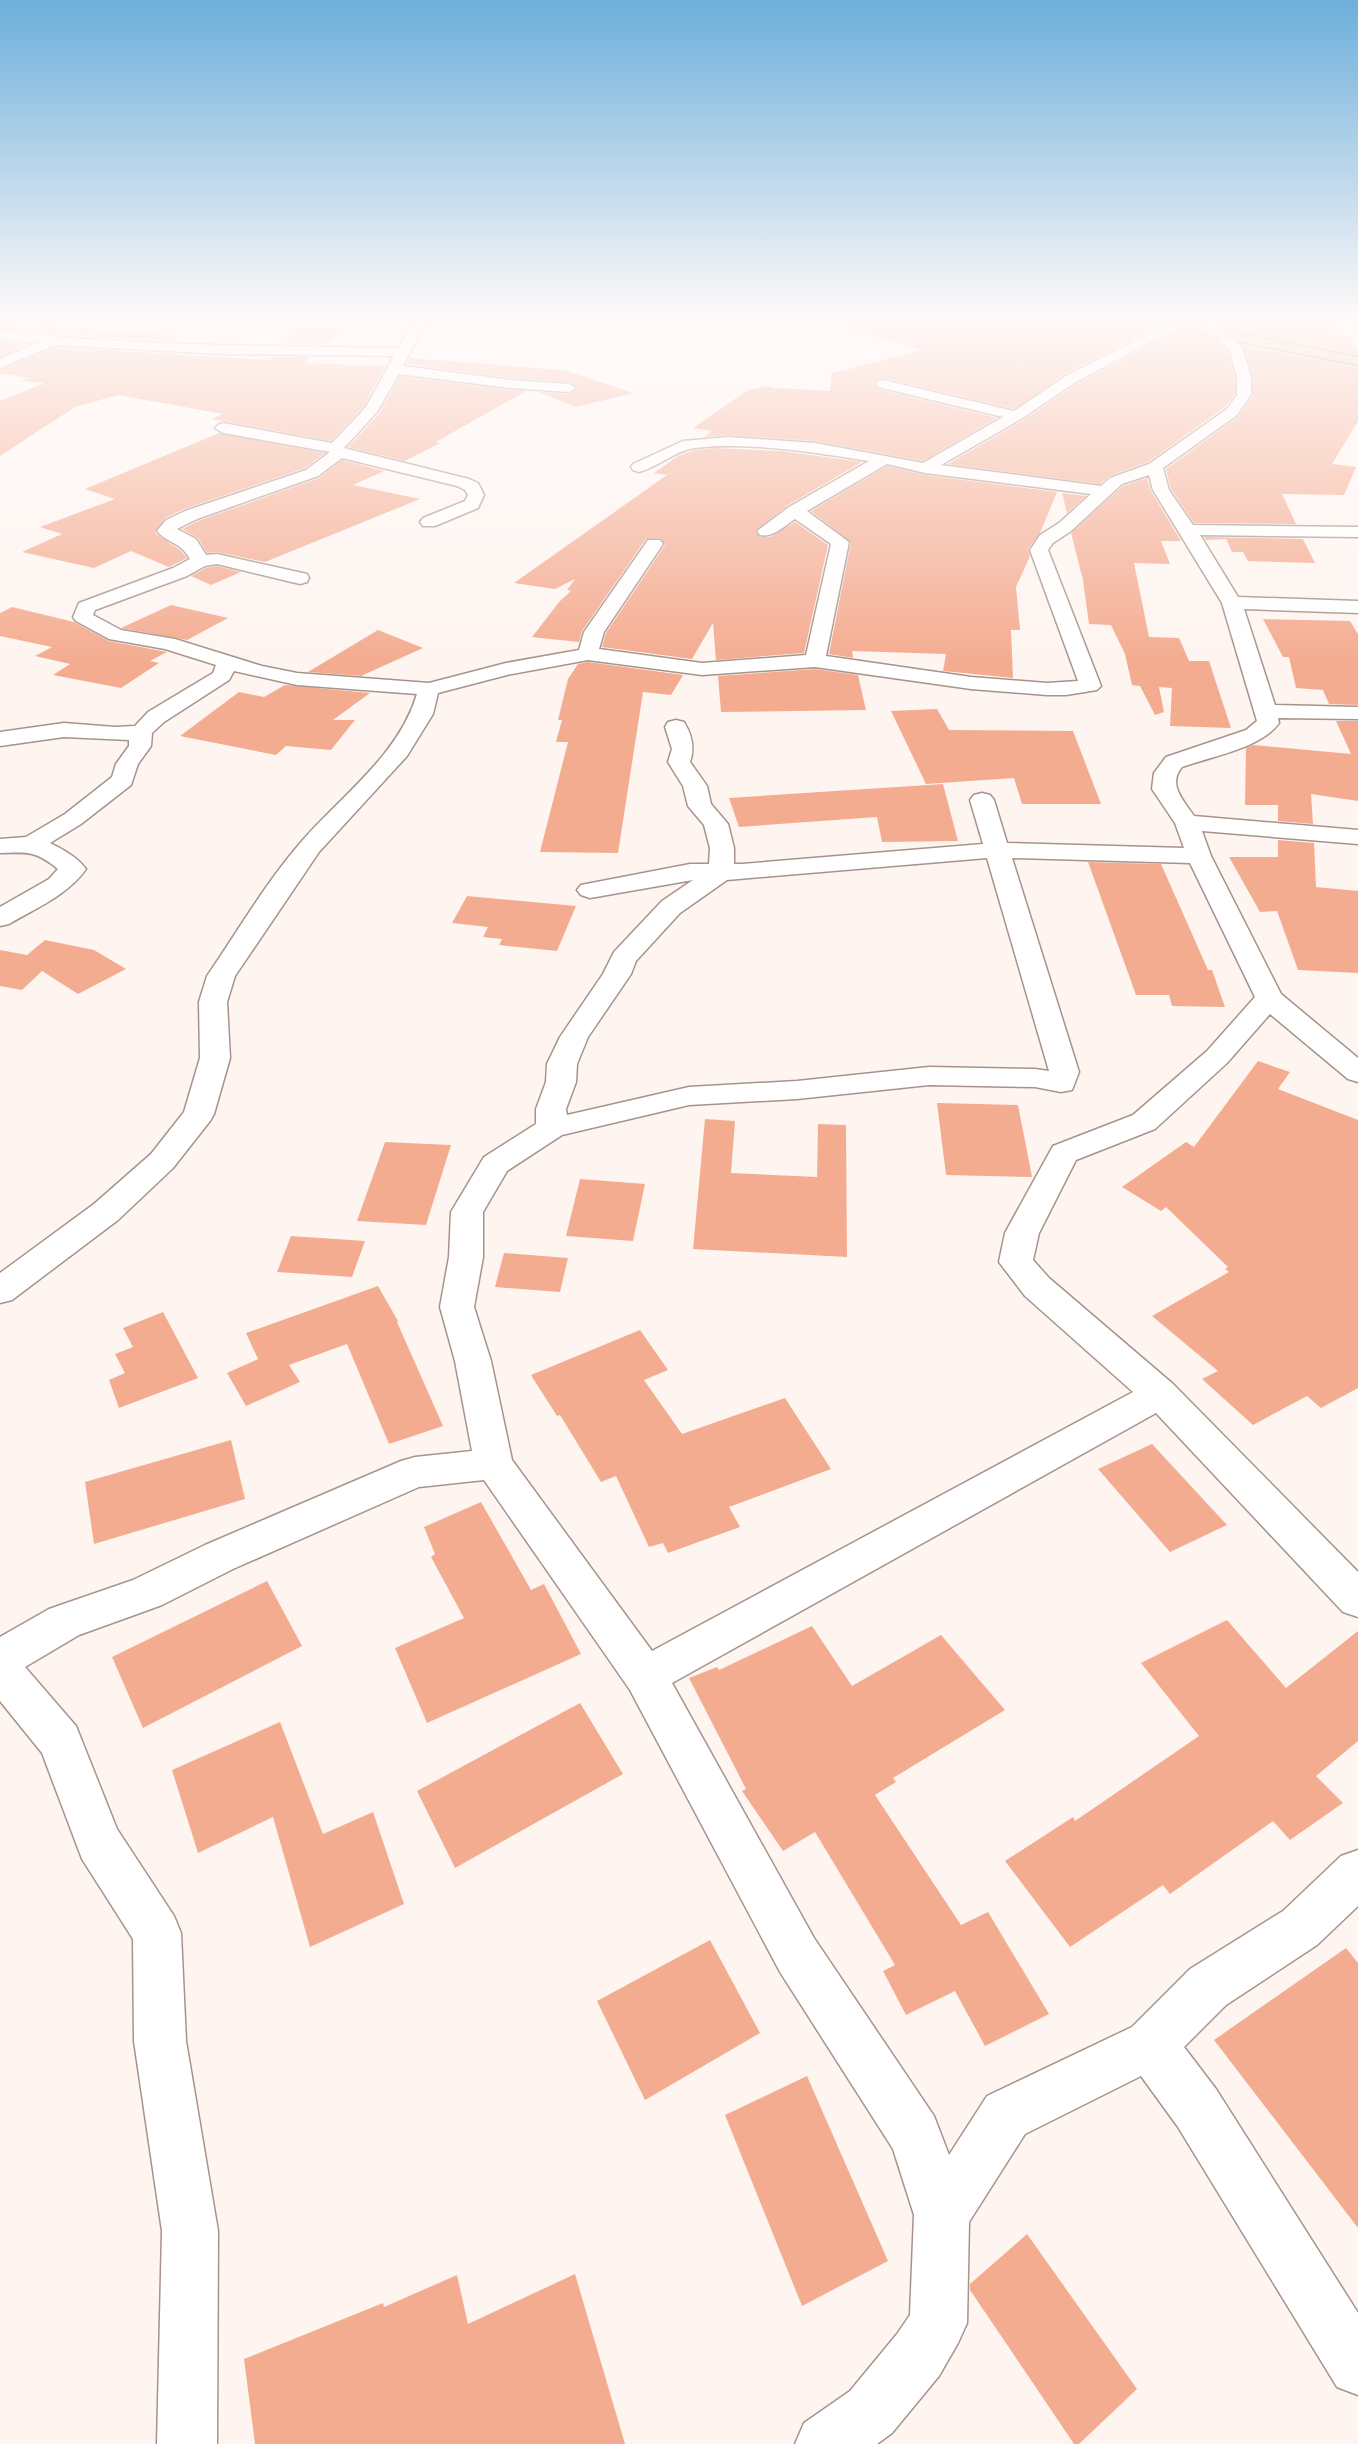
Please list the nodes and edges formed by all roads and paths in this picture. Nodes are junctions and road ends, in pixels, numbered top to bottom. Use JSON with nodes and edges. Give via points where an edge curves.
{"nodes":[{"id":1,"x":254,"y":434,"type":"edge"},
{"id":2,"x":351,"y":434,"type":"edge"},
{"id":3,"x":984,"y":434,"type":"edge"},
{"id":4,"x":1201,"y":434,"type":"edge"},
{"id":5,"x":337,"y":450,"type":"junction"},
{"id":6,"x":885,"y":459,"type":"junction"},
{"id":7,"x":639,"y":467,"type":"dead end"},
{"id":8,"x":1155,"y":467,"type":"junction"},
{"id":9,"x":925,"y":468,"type":"junction"},
{"id":10,"x":1104,"y":491,"type":"junction"},
{"id":11,"x":795,"y":511,"type":"junction"},
{"id":12,"x":429,"y":522,"type":"dead end"},
{"id":13,"x":1188,"y":530,"type":"junction"},
{"id":14,"x":766,"y":531,"type":"dead end"},
{"id":15,"x":1358,"y":532,"type":"edge"},
{"id":16,"x":654,"y":543,"type":"dead end"},
{"id":17,"x":200,"y":561,"type":"junction"},
{"id":18,"x":300,"y":578,"type":"dead end"},
{"id":19,"x":1232,"y":603,"type":"junction"},
{"id":20,"x":1358,"y":607,"type":"edge"},
{"id":21,"x":588,"y":654,"type":"junction"},
{"id":22,"x":815,"y":661,"type":"junction"},
{"id":23,"x":227,"y":662,"type":"junction"},
{"id":24,"x":258,"y":672,"type":"junction"},
{"id":25,"x":204,"y":689,"type":"junction"},
{"id":26,"x":429,"y":689,"type":"junction"},
{"id":27,"x":1266,"y":711,"type":"junction"},
{"id":28,"x":1358,"y":713,"type":"edge"},
{"id":29,"x":676,"y":727,"type":"dead end"},
{"id":30,"x":141,"y":732,"type":"junction"},
{"id":31,"x":0,"y":739,"type":"edge"},
{"id":32,"x":982,"y":800,"type":"dead end"},
{"id":33,"x":1187,"y":823,"type":"junction"},
{"id":34,"x":1358,"y":837,"type":"edge"},
{"id":35,"x":32,"y":844,"type":"junction"},
{"id":36,"x":0,"y":846,"type":"edge"},
{"id":37,"x":998,"y":850,"type":"junction"},
{"id":38,"x":1199,"y":856,"type":"junction"},
{"id":39,"x":721,"y":872,"type":"junction"},
{"id":40,"x":590,"y":890,"type":"dead end"},
{"id":41,"x":0,"y":918,"type":"edge"},
{"id":42,"x":1269,"y":998,"type":"junction"},
{"id":43,"x":1358,"y":1073,"type":"edge"},
{"id":44,"x":552,"y":1128,"type":"junction"},
{"id":45,"x":0,"y":1291,"type":"edge"},
{"id":46,"x":1160,"y":1394,"type":"junction"},
{"id":47,"x":494,"y":1464,"type":"junction"},
{"id":48,"x":1358,"y":1599,"type":"edge"},
{"id":49,"x":0,"y":1659,"type":"edge"},
{"id":50,"x":0,"y":1669,"type":"edge"},
{"id":51,"x":645,"y":1676,"type":"junction"},
{"id":52,"x":1358,"y":1874,"type":"edge"},
{"id":53,"x":1150,"y":2045,"type":"junction"},
{"id":54,"x":942,"y":2215,"type":"junction"},
{"id":55,"x":1358,"y":2366,"type":"edge"},
{"id":56,"x":187,"y":2444,"type":"edge"},
{"id":57,"x":825,"y":2444,"type":"edge"}],
"edges":[{"from":1,"to":5,"type":"street"},
{"from":2,"to":5,"type":"street"},
{"from":3,"to":9,"type":"street"},
{"from":4,"to":8,"type":"street"},
{"from":5,"to":12,"type":"street","via":[[472,487],[476,495],[472,504]]},
{"from":5,"to":17,"type":"street","via":[[312,473],[172,524],[165,531],[190,543]]},
{"from":6,"to":7,"type":"street","via":[[815,448],[706,442],[682,446]]},
{"from":6,"to":9,"type":"street"},
{"from":6,"to":11,"type":"street"},
{"from":8,"to":10,"type":"street","via":[[1116,482]]},
{"from":8,"to":13,"type":"street","via":[[1161,490]]},
{"from":9,"to":10,"type":"street"},
{"from":10,"to":22,"type":"street","via":[[1046,539],[1039,550],[1090,686],[1047,689],[971,683]]},
{"from":11,"to":14,"type":"street"},
{"from":11,"to":22,"type":"street","via":[[840,542]]},
{"from":13,"to":15,"type":"street"},
{"from":13,"to":19,"type":"street"},
{"from":16,"to":21,"type":"street","via":[[594,632]]},
{"from":17,"to":18,"type":"street","via":[[217,559]]},
{"from":17,"to":23,"type":"street","via":[[86,607],[83,617],[116,635],[168,643]]},
{"from":19,"to":20,"type":"street"},
{"from":19,"to":27,"type":"street"},
{"from":21,"to":22,"type":"street","via":[[702,669]]},
{"from":21,"to":26,"type":"street"},
{"from":23,"to":24,"type":"street"},
{"from":23,"to":25,"type":"street","via":[[222,676]]},
{"from":24,"to":25,"type":"street"},
{"from":24,"to":26,"type":"street","via":[[297,679]]},
{"from":25,"to":30,"type":"street","via":[[156,717]]},
{"from":26,"to":45,"type":"street","via":[[422,714],[399,751],[310,847],[221,976],[213,1002],[215,1058],[199,1114],[162,1161],[106,1212]]},
{"from":27,"to":28,"type":"street"},
{"from":27,"to":33,"type":"street","via":[[1268,723],[1254,735],[1174,762],[1165,773],[1164,789]]},
{"from":29,"to":39,"type":"street","via":[[683,749],[680,762],[696,786],[700,806],[716,824],[722,848]]},
{"from":30,"to":31,"type":"street","via":[[64,730]]},
{"from":30,"to":35,"type":"street","via":[[140,746],[127,764],[123,780],[73,819]]},
{"from":32,"to":37,"type":"street"},
{"from":33,"to":34,"type":"street"},
{"from":33,"to":38,"type":"street"},
{"from":35,"to":36,"type":"street"},
{"from":35,"to":41,"type":"street","via":[[74,869],[58,884]]},
{"from":37,"to":38,"type":"street"},
{"from":37,"to":39,"type":"street"},
{"from":37,"to":44,"type":"street","via":[[1064,1072],[1061,1083],[1035,1078],[929,1076],[689,1096]]},
{"from":38,"to":42,"type":"street"},
{"from":39,"to":40,"type":"street","via":[[690,872]]},
{"from":39,"to":44,"type":"street","via":[[671,907],[624,957],[617,974],[574,1036],[562,1064],[561,1082],[551,1109]]},
{"from":42,"to":43,"type":"street"},
{"from":42,"to":46,"type":"street","via":[[1217,1057],[1144,1122],[1064,1153],[1022,1233],[1016,1262],[1037,1287]]},
{"from":44,"to":47,"type":"street","via":[[495,1164],[467,1212],[466,1257],[457,1307],[473,1361]]},
{"from":46,"to":48,"type":"street"},
{"from":46,"to":51,"type":"street"},
{"from":47,"to":49,"type":"street","via":[[415,1472],[219,1557],[147,1593],[64,1622]]},
{"from":47,"to":51,"type":"street"},
{"from":50,"to":56,"type":"street","via":[[60,1742],[99,1843],[157,1934],[160,2041],[190,2231]]},
{"from":51,"to":54,"type":"street","via":[[797,1955],[915,2135]]},
{"from":52,"to":53,"type":"street","via":[[1300,1928],[1208,1987]]},
{"from":53,"to":54,"type":"street","via":[[1006,2115]]},
{"from":53,"to":55,"type":"street","via":[[1197,2108]]},
{"from":54,"to":57,"type":"street","via":[[938,2323],[918,2355],[871,2412]]}]}
